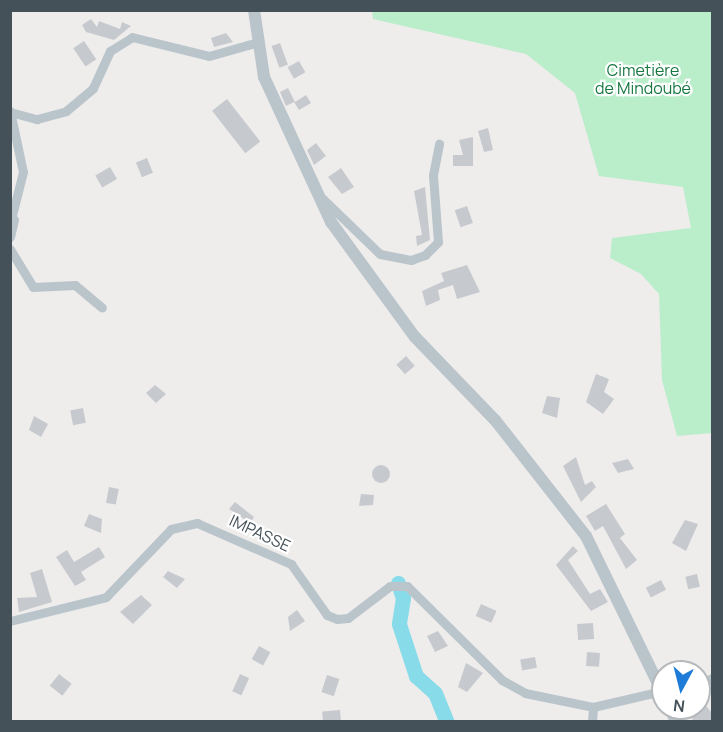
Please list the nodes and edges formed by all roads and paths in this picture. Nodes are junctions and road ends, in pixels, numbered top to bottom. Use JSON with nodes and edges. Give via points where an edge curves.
{"nodes":[{"id":1,"x":254,"y":10,"type":"edge"},
{"id":2,"x":258,"y":42,"type":"junction"},
{"id":3,"x":11,"y":112,"type":"edge"},
{"id":4,"x":439,"y":144,"type":"dead end"},
{"id":5,"x":317,"y":193,"type":"junction"},
{"id":6,"x":13,"y":220,"type":"edge"},
{"id":7,"x":10,"y":237,"type":"edge"},
{"id":8,"x":10,"y":249,"type":"edge"},
{"id":9,"x":102,"y":308,"type":"dead end"},
{"id":10,"x":10,"y":621,"type":"edge"},
{"id":11,"x":651,"y":669,"type":"edge"},
{"id":12,"x":651,"y":694,"type":"edge"},
{"id":13,"x":593,"y":707,"type":"junction"},
{"id":14,"x":592,"y":722,"type":"edge"}],
"edges":[{"from":1,"to":2,"type":"street"},
{"from":2,"to":3,"type":"street","via":[[209,56],[132,37],[110,51],[93,88],[66,111],[37,119]]},
{"from":2,"to":5,"type":"street","via":[[264,77]]},
{"from":3,"to":6,"type":"street","via":[[23,172]]},
{"from":4,"to":5,"type":"street","via":[[433,175],[438,242],[426,255],[411,260],[380,254]]},
{"from":5,"to":11,"type":"street","via":[[339,235],[415,337],[495,420],[586,536]]},
{"from":6,"to":7,"type":"street"},
{"from":8,"to":9,"type":"street","via":[[33,287],[75,285]]},
{"from":10,"to":13,"type":"street","name":"IMPASSE","via":[[105,597],[171,529],[197,523],[291,564],[327,615],[337,619],[348,618],[390,586],[407,586],[502,680],[548,700]]},
{"from":12,"to":13,"type":"street","name":"IMPASSE"},
{"from":13,"to":14,"type":"street"}]}
